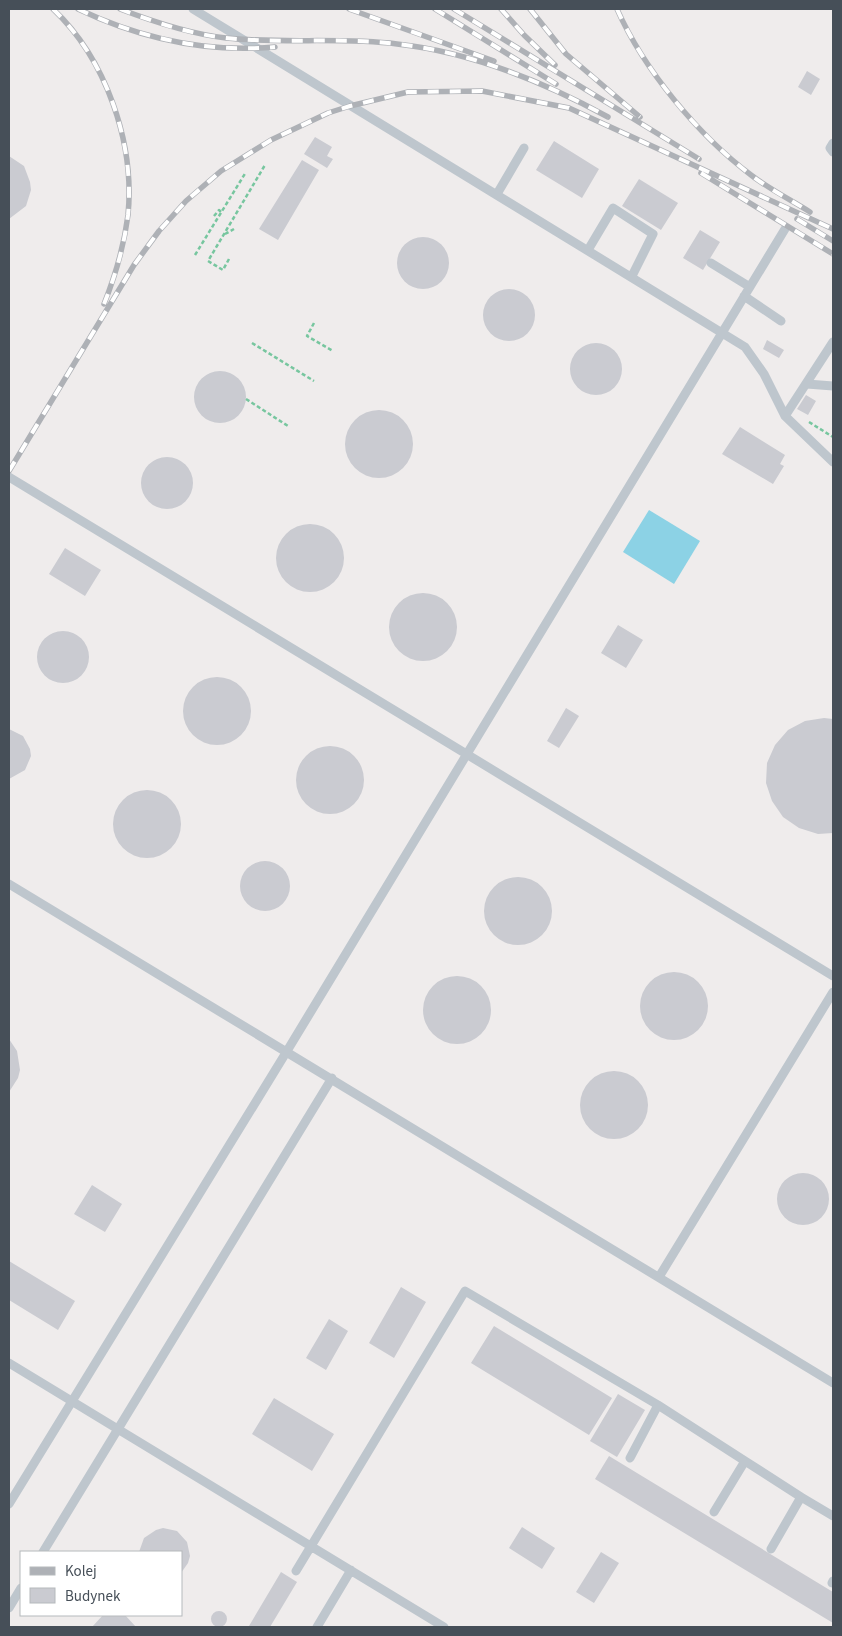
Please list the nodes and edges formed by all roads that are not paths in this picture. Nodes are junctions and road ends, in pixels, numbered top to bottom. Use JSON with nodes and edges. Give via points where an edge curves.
{"nodes":[{"id":1,"x":192,"y":9,"type":"edge"},
{"id":2,"x":833,"y":143,"type":"edge"},
{"id":3,"x":524,"y":148,"type":"dead end"},
{"id":4,"x":833,"y":152,"type":"edge"},
{"id":5,"x":497,"y":194,"type":"junction"},
{"id":6,"x":785,"y":229,"type":"dead end"},
{"id":7,"x":588,"y":250,"type":"junction"},
{"id":8,"x":711,"y":262,"type":"dead end"},
{"id":9,"x":632,"y":276,"type":"junction"},
{"id":10,"x":750,"y":287,"type":"junction"},
{"id":11,"x":744,"y":296,"type":"junction"},
{"id":12,"x":781,"y":321,"type":"dead end"},
{"id":13,"x":723,"y":331,"type":"junction"},
{"id":14,"x":833,"y":342,"type":"edge"},
{"id":15,"x":807,"y":384,"type":"junction"},
{"id":16,"x":833,"y":386,"type":"edge"},
{"id":17,"x":785,"y":416,"type":"junction"},
{"id":18,"x":833,"y":462,"type":"edge"},
{"id":19,"x":9,"y":477,"type":"edge"},
{"id":20,"x":467,"y":753,"type":"junction"},
{"id":21,"x":9,"y":884,"type":"edge"},
{"id":22,"x":833,"y":976,"type":"edge"},
{"id":23,"x":833,"y":992,"type":"edge"},
{"id":24,"x":287,"y":1050,"type":"junction"},
{"id":25,"x":332,"y":1078,"type":"junction"},
{"id":26,"x":659,"y":1277,"type":"junction"},
{"id":27,"x":9,"y":1363,"type":"edge"},
{"id":28,"x":833,"y":1383,"type":"edge"},
{"id":29,"x":71,"y":1400,"type":"junction"},
{"id":30,"x":658,"y":1405,"type":"junction"},
{"id":31,"x":118,"y":1429,"type":"junction"},
{"id":32,"x":630,"y":1458,"type":"dead end"},
{"id":33,"x":745,"y":1461,"type":"junction"},
{"id":34,"x":801,"y":1497,"type":"junction"},
{"id":35,"x":9,"y":1504,"type":"edge"},
{"id":36,"x":714,"y":1512,"type":"dead end"},
{"id":37,"x":833,"y":1516,"type":"edge"},
{"id":38,"x":310,"y":1546,"type":"junction"},
{"id":39,"x":771,"y":1549,"type":"dead end"},
{"id":40,"x":44,"y":1551,"type":"edge"},
{"id":41,"x":351,"y":1570,"type":"junction"},
{"id":42,"x":296,"y":1572,"type":"dead end"},
{"id":43,"x":20,"y":1590,"type":"edge"},
{"id":44,"x":9,"y":1608,"type":"edge"},
{"id":45,"x":317,"y":1627,"type":"edge"},
{"id":46,"x":444,"y":1627,"type":"edge"}],
"edges":[{"from":1,"to":5,"type":"lane"},
{"from":2,"to":4,"type":"lane","via":[[830,148]]},
{"from":3,"to":5,"type":"lane"},
{"from":5,"to":7,"type":"lane"},
{"from":6,"to":10,"type":"lane"},
{"from":7,"to":9,"type":"lane"},
{"from":7,"to":9,"type":"lane","via":[[613,208],[653,234]]},
{"from":8,"to":10,"type":"lane"},
{"from":9,"to":13,"type":"lane"},
{"from":10,"to":11,"type":"lane"},
{"from":11,"to":12,"type":"lane"},
{"from":11,"to":13,"type":"lane"},
{"from":13,"to":17,"type":"lane","via":[[745,346],[764,374]]},
{"from":13,"to":20,"type":"lane"},
{"from":14,"to":15,"type":"lane"},
{"from":15,"to":16,"type":"lane"},
{"from":15,"to":17,"type":"lane"},
{"from":17,"to":18,"type":"lane"},
{"from":19,"to":20,"type":"lane"},
{"from":20,"to":22,"type":"lane"},
{"from":20,"to":24,"type":"lane"},
{"from":21,"to":24,"type":"lane"},
{"from":23,"to":26,"type":"lane"},
{"from":24,"to":25,"type":"lane"},
{"from":24,"to":29,"type":"lane"},
{"from":25,"to":26,"type":"lane"},
{"from":25,"to":31,"type":"lane"},
{"from":26,"to":28,"type":"lane"},
{"from":27,"to":29,"type":"lane"},
{"from":29,"to":31,"type":"lane"},
{"from":29,"to":35,"type":"lane"},
{"from":30,"to":32,"type":"lane"},
{"from":30,"to":33,"type":"lane"},
{"from":30,"to":38,"type":"lane","via":[[465,1291]]},
{"from":31,"to":38,"type":"lane"},
{"from":31,"to":40,"type":"lane"},
{"from":33,"to":34,"type":"lane"},
{"from":33,"to":36,"type":"lane"},
{"from":34,"to":37,"type":"lane"},
{"from":34,"to":39,"type":"lane"},
{"from":38,"to":41,"type":"lane"},
{"from":38,"to":42,"type":"lane"},
{"from":41,"to":45,"type":"lane"},
{"from":41,"to":46,"type":"lane"},
{"from":43,"to":44,"type":"lane"}]}
